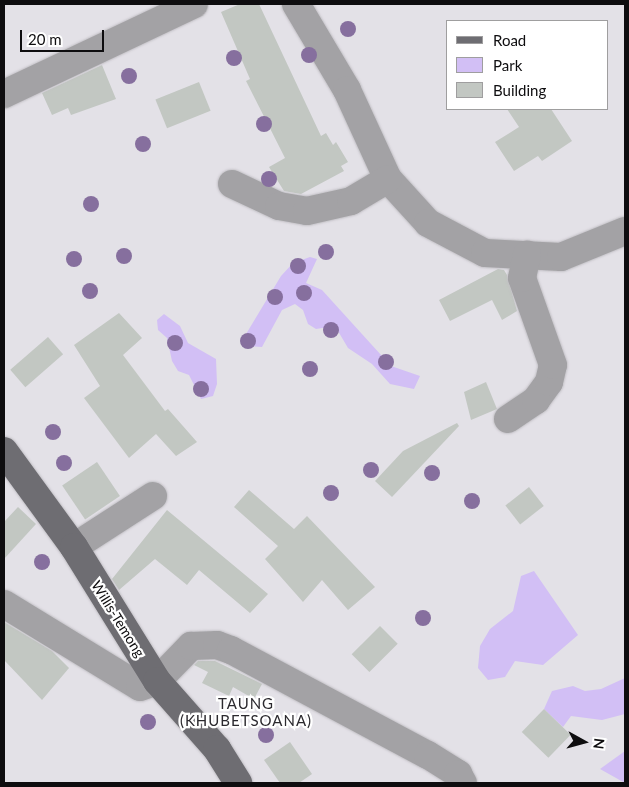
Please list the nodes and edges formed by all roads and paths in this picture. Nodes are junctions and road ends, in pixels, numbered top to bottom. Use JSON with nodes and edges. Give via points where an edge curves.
{"nodes":[{"id":1,"x":194,"y":4,"type":"edge"},
{"id":2,"x":296,"y":4,"type":"edge"},
{"id":3,"x":4,"y":94,"type":"edge"},
{"id":4,"x":388,"y":179,"type":"junction"},
{"id":5,"x":232,"y":184,"type":"dead end"},
{"id":6,"x":625,"y":231,"type":"edge"},
{"id":7,"x":528,"y":255,"type":"junction"},
{"id":8,"x":508,"y":419,"type":"dead end"},
{"id":9,"x":4,"y":451,"type":"edge"},
{"id":10,"x":153,"y":496,"type":"dead end"},
{"id":11,"x":74,"y":547,"type":"junction"},
{"id":12,"x":4,"y":604,"type":"edge"},
{"id":13,"x":156,"y":681,"type":"junction"},
{"id":14,"x":238,"y":783,"type":"edge"},
{"id":15,"x":463,"y":783,"type":"edge"}],
"edges":[{"from":1,"to":3,"type":"street"},
{"from":2,"to":4,"type":"street","via":[[347,90]]},
{"from":4,"to":5,"type":"street","via":[[351,201],[307,211],[279,206]]},
{"from":4,"to":7,"type":"street","via":[[428,223],[485,253]]},
{"from":6,"to":7,"type":"street","via":[[561,257]]},
{"from":7,"to":8,"type":"street","via":[[522,278],[553,365],[549,382],[536,400]]},
{"from":9,"to":11,"type":"main road","name":"Willis-Temong"},
{"from":10,"to":11,"type":"street"},
{"from":11,"to":13,"type":"main road","name":"Willis-Temong"},
{"from":12,"to":13,"type":"street","via":[[140,687]]},
{"from":13,"to":14,"type":"main road","name":"Willis-Temong","via":[[217,749]]},
{"from":13,"to":15,"type":"street","via":[[192,646],[231,650],[428,755],[458,774]]}]}
